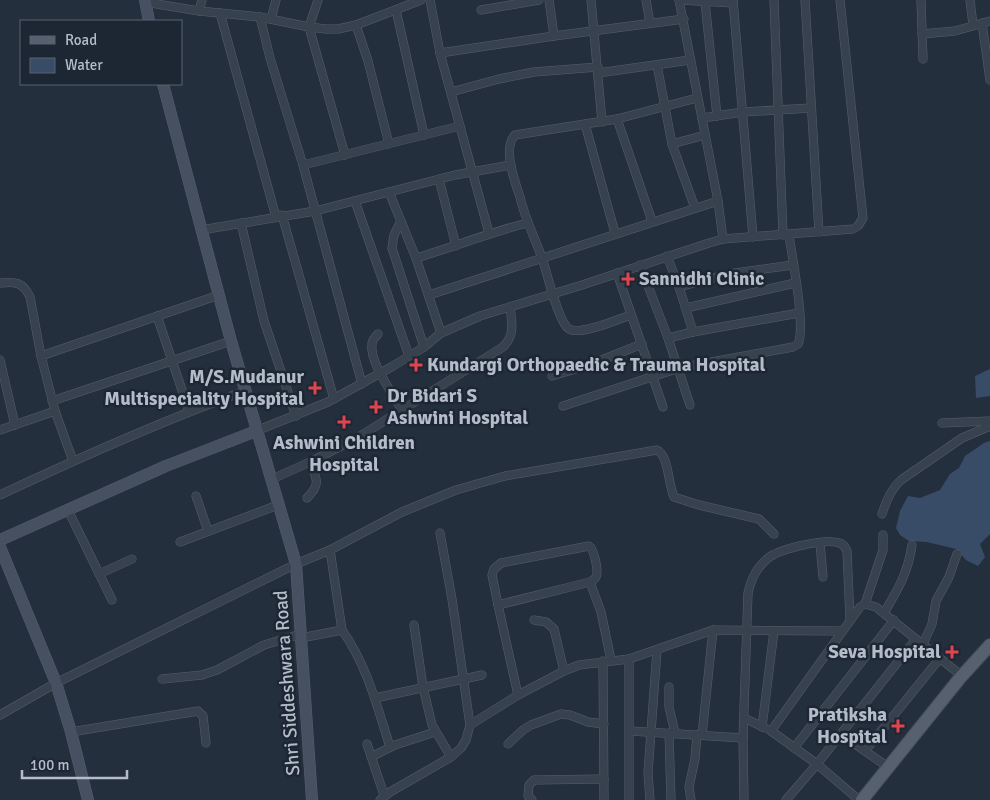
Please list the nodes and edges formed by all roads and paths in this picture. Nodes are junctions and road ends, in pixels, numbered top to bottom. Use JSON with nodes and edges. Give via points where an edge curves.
{"nodes":[{"id":1,"x":202,"y":0,"type":"edge"},
{"id":2,"x":276,"y":0,"type":"edge"},
{"id":3,"x":318,"y":0,"type":"edge"},
{"id":4,"x":421,"y":0,"type":"edge"},
{"id":5,"x":430,"y":0,"type":"edge"},
{"id":6,"x":539,"y":0,"type":"edge"},
{"id":7,"x":549,"y":0,"type":"edge"},
{"id":8,"x":591,"y":0,"type":"edge"},
{"id":9,"x":646,"y":0,"type":"edge"},
{"id":10,"x":679,"y":0,"type":"edge"},
{"id":11,"x":774,"y":0,"type":"edge"},
{"id":12,"x":805,"y":0,"type":"edge"},
{"id":13,"x":840,"y":0,"type":"edge"},
{"id":14,"x":921,"y":0,"type":"edge"},
{"id":15,"x":970,"y":0,"type":"edge"},
{"id":16,"x":145,"y":1,"type":"edge"},
{"id":17,"x":409,"y":2,"type":"edge"},
{"id":18,"x":705,"y":2,"type":"junction"},
{"id":19,"x":733,"y":2,"type":"edge"},
{"id":20,"x":396,"y":10,"type":"junction"},
{"id":21,"x":481,"y":10,"type":"dead end"},
{"id":22,"x":199,"y":11,"type":"junction"},
{"id":23,"x":220,"y":13,"type":"junction"},
{"id":24,"x":260,"y":17,"type":"junction"},
{"id":25,"x":271,"y":19,"type":"junction"},
{"id":26,"x":684,"y":19,"type":"junction"},
{"id":27,"x":149,"y":20,"type":"edge"},
{"id":28,"x":986,"y":22,"type":"edge"},
{"id":29,"x":650,"y":23,"type":"junction"},
{"id":30,"x":973,"y":25,"type":"junction"},
{"id":31,"x":356,"y":26,"type":"junction"},
{"id":32,"x":309,"y":27,"type":"junction"},
{"id":33,"x":595,"y":31,"type":"junction"},
{"id":34,"x":922,"y":34,"type":"junction"},
{"id":35,"x":554,"y":36,"type":"junction"},
{"id":36,"x":440,"y":53,"type":"junction"},
{"id":37,"x":923,"y":59,"type":"dead end"},
{"id":38,"x":690,"y":60,"type":"junction"},
{"id":39,"x":658,"y":65,"type":"junction"},
{"id":40,"x":598,"y":70,"type":"junction"},
{"id":41,"x":990,"y":80,"type":"edge"},
{"id":42,"x":163,"y":85,"type":"edge"},
{"id":43,"x":451,"y":92,"type":"junction"},
{"id":44,"x":697,"y":98,"type":"junction"},
{"id":45,"x":665,"y":107,"type":"junction"},
{"id":46,"x":811,"y":108,"type":"junction"},
{"id":47,"x":778,"y":110,"type":"junction"},
{"id":48,"x":742,"y":112,"type":"junction"},
{"id":49,"x":717,"y":116,"type":"junction"},
{"id":50,"x":702,"y":118,"type":"junction"},
{"id":51,"x":617,"y":119,"type":"junction"},
{"id":52,"x":602,"y":122,"type":"junction"},
{"id":53,"x":585,"y":124,"type":"junction"},
{"id":54,"x":460,"y":126,"type":"junction"},
{"id":55,"x":424,"y":134,"type":"junction"},
{"id":56,"x":705,"y":135,"type":"junction"},
{"id":57,"x":389,"y":144,"type":"junction"},
{"id":58,"x":672,"y":144,"type":"junction"},
{"id":59,"x":345,"y":155,"type":"junction"},
{"id":60,"x":511,"y":165,"type":"junction"},
{"id":61,"x":303,"y":166,"type":"junction"},
{"id":62,"x":473,"y":172,"type":"junction"},
{"id":63,"x":440,"y":180,"type":"junction"},
{"id":64,"x":389,"y":192,"type":"junction"},
{"id":65,"x":355,"y":201,"type":"junction"},
{"id":66,"x":718,"y":201,"type":"junction"},
{"id":67,"x":695,"y":208,"type":"junction"},
{"id":68,"x":315,"y":211,"type":"junction"},
{"id":69,"x":279,"y":216,"type":"junction"},
{"id":70,"x":401,"y":221,"type":"junction"},
{"id":71,"x":652,"y":221,"type":"junction"},
{"id":72,"x":241,"y":223,"type":"junction"},
{"id":73,"x":527,"y":223,"type":"junction"},
{"id":74,"x":201,"y":230,"type":"junction"},
{"id":75,"x":819,"y":232,"type":"junction"},
{"id":76,"x":489,"y":233,"type":"junction"},
{"id":77,"x":614,"y":233,"type":"junction"},
{"id":78,"x":786,"y":235,"type":"junction"},
{"id":79,"x":753,"y":237,"type":"junction"},
{"id":80,"x":723,"y":239,"type":"junction"},
{"id":81,"x":456,"y":246,"type":"junction"},
{"id":82,"x":667,"y":256,"type":"junction"},
{"id":83,"x":416,"y":258,"type":"junction"},
{"id":84,"x":542,"y":258,"type":"junction"},
{"id":85,"x":640,"y":265,"type":"junction"},
{"id":86,"x":793,"y":265,"type":"junction"},
{"id":87,"x":616,"y":273,"type":"junction"},
{"id":88,"x":795,"y":283,"type":"junction"},
{"id":89,"x":0,"y":284,"type":"edge"},
{"id":90,"x":680,"y":287,"type":"junction"},
{"id":91,"x":552,"y":294,"type":"junction"},
{"id":92,"x":429,"y":295,"type":"junction"},
{"id":93,"x":219,"y":296,"type":"junction"},
{"id":94,"x":510,"y":307,"type":"junction"},
{"id":95,"x":686,"y":308,"type":"junction"},
{"id":96,"x":799,"y":314,"type":"junction"},
{"id":97,"x":631,"y":315,"type":"junction"},
{"id":98,"x":157,"y":316,"type":"junction"},
{"id":99,"x":693,"y":332,"type":"junction"},
{"id":100,"x":441,"y":333,"type":"junction"},
{"id":101,"x":378,"y":334,"type":"dead end"},
{"id":102,"x":668,"y":338,"type":"junction"},
{"id":103,"x":231,"y":342,"type":"junction"},
{"id":104,"x":642,"y":344,"type":"junction"},
{"id":105,"x":424,"y":347,"type":"junction"},
{"id":106,"x":41,"y":356,"type":"junction"},
{"id":107,"x":409,"y":356,"type":"junction"},
{"id":108,"x":0,"y":360,"type":"edge"},
{"id":109,"x":172,"y":361,"type":"junction"},
{"id":110,"x":679,"y":368,"type":"junction"},
{"id":111,"x":381,"y":373,"type":"junction"},
{"id":112,"x":552,"y":376,"type":"dead end"},
{"id":113,"x":653,"y":378,"type":"junction"},
{"id":114,"x":362,"y":384,"type":"junction"},
{"id":115,"x":246,"y":391,"type":"junction"},
{"id":116,"x":334,"y":399,"type":"junction"},
{"id":117,"x":52,"y":401,"type":"junction"},
{"id":118,"x":690,"y":405,"type":"dead end"},
{"id":119,"x":563,"y":406,"type":"dead end"},
{"id":120,"x":663,"y":407,"type":"dead end"},
{"id":121,"x":402,"y":410,"type":"junction"},
{"id":122,"x":55,"y":411,"type":"junction"},
{"id":123,"x":189,"y":411,"type":"junction"},
{"id":124,"x":296,"y":416,"type":"junction"},
{"id":125,"x":990,"y":421,"type":"edge"},
{"id":126,"x":942,"y":423,"type":"dead end"},
{"id":127,"x":15,"y":425,"type":"junction"},
{"id":128,"x":990,"y":426,"type":"edge"},
{"id":129,"x":0,"y":430,"type":"edge"},
{"id":130,"x":256,"y":431,"type":"junction"},
{"id":131,"x":72,"y":461,"type":"junction"},
{"id":132,"x":310,"y":462,"type":"junction"},
{"id":133,"x":270,"y":480,"type":"junction"},
{"id":134,"x":0,"y":496,"type":"edge"},
{"id":135,"x":196,"y":496,"type":"dead end"},
{"id":136,"x":308,"y":498,"type":"dead end"},
{"id":137,"x":278,"y":504,"type":"junction"},
{"id":138,"x":68,"y":510,"type":"junction"},
{"id":139,"x":882,"y":514,"type":"dead end"},
{"id":140,"x":208,"y":531,"type":"junction"},
{"id":141,"x":440,"y":533,"type":"dead end"},
{"id":142,"x":774,"y":534,"type":"dead end"},
{"id":143,"x":882,"y":535,"type":"dead end"},
{"id":144,"x":0,"y":540,"type":"edge"},
{"id":145,"x":180,"y":542,"type":"dead end"},
{"id":146,"x":820,"y":543,"type":"junction"},
{"id":147,"x":912,"y":545,"type":"dead end"},
{"id":148,"x":0,"y":548,"type":"edge"},
{"id":149,"x":330,"y":550,"type":"junction"},
{"id":150,"x":957,"y":554,"type":"dead end"},
{"id":151,"x":132,"y":559,"type":"dead end"},
{"id":152,"x":296,"y":564,"type":"junction"},
{"id":153,"x":99,"y":574,"type":"junction"},
{"id":154,"x":823,"y":577,"type":"dead end"},
{"id":155,"x":590,"y":582,"type":"junction"},
{"id":156,"x":112,"y":600,"type":"dead end"},
{"id":157,"x":865,"y":604,"type":"junction"},
{"id":158,"x":498,"y":605,"type":"junction"},
{"id":159,"x":884,"y":613,"type":"junction"},
{"id":160,"x":850,"y":619,"type":"junction"},
{"id":161,"x":534,"y":620,"type":"dead end"},
{"id":162,"x":894,"y":620,"type":"junction"},
{"id":163,"x":414,"y":624,"type":"dead end"},
{"id":164,"x":342,"y":630,"type":"junction"},
{"id":165,"x":713,"y":630,"type":"junction"},
{"id":166,"x":774,"y":630,"type":"junction"},
{"id":167,"x":747,"y":631,"type":"junction"},
{"id":168,"x":842,"y":631,"type":"junction"},
{"id":169,"x":301,"y":636,"type":"junction"},
{"id":170,"x":919,"y":641,"type":"junction"},
{"id":171,"x":990,"y":645,"type":"edge"},
{"id":172,"x":657,"y":650,"type":"junction"},
{"id":173,"x":940,"y":658,"type":"junction"},
{"id":174,"x":629,"y":659,"type":"junction"},
{"id":175,"x":607,"y":661,"type":"junction"},
{"id":176,"x":564,"y":671,"type":"junction"},
{"id":177,"x":482,"y":675,"type":"dead end"},
{"id":178,"x":962,"y":676,"type":"junction"},
{"id":179,"x":162,"y":679,"type":"dead end"},
{"id":180,"x":464,"y":679,"type":"junction"},
{"id":181,"x":56,"y":683,"type":"junction"},
{"id":182,"x":422,"y":687,"type":"junction"},
{"id":183,"x":669,"y":687,"type":"dead end"},
{"id":184,"x":518,"y":695,"type":"junction"},
{"id":185,"x":375,"y":698,"type":"junction"},
{"id":186,"x":0,"y":715,"type":"edge"},
{"id":187,"x":744,"y":718,"type":"junction"},
{"id":188,"x":604,"y":724,"type":"junction"},
{"id":189,"x":470,"y":725,"type":"junction"},
{"id":190,"x":762,"y":726,"type":"junction"},
{"id":191,"x":630,"y":731,"type":"junction"},
{"id":192,"x":771,"y":731,"type":"junction"},
{"id":193,"x":71,"y":732,"type":"junction"},
{"id":194,"x":435,"y":732,"type":"junction"},
{"id":195,"x":651,"y":732,"type":"junction"},
{"id":196,"x":672,"y":733,"type":"junction"},
{"id":197,"x":841,"y":734,"type":"junction"},
{"id":198,"x":699,"y":735,"type":"junction"},
{"id":199,"x":743,"y":738,"type":"junction"},
{"id":200,"x":206,"y":743,"type":"dead end"},
{"id":201,"x":367,"y":744,"type":"dead end"},
{"id":202,"x":508,"y":744,"type":"dead end"},
{"id":203,"x":390,"y":747,"type":"junction"},
{"id":204,"x":794,"y":748,"type":"junction"},
{"id":205,"x":865,"y":751,"type":"junction"},
{"id":206,"x":371,"y":757,"type":"junction"},
{"id":207,"x":451,"y":757,"type":"junction"},
{"id":208,"x":816,"y":764,"type":"junction"},
{"id":209,"x":888,"y":767,"type":"junction"},
{"id":210,"x":604,"y":779,"type":"junction"},
{"id":211,"x":382,"y":798,"type":"edge"},
{"id":212,"x":88,"y":800,"type":"edge"},
{"id":213,"x":312,"y":800,"type":"edge"},
{"id":214,"x":532,"y":800,"type":"edge"},
{"id":215,"x":604,"y":800,"type":"edge"},
{"id":216,"x":629,"y":800,"type":"edge"},
{"id":217,"x":650,"y":800,"type":"edge"},
{"id":218,"x":671,"y":800,"type":"edge"},
{"id":219,"x":691,"y":800,"type":"edge"},
{"id":220,"x":744,"y":800,"type":"edge"},
{"id":221,"x":786,"y":800,"type":"edge"},
{"id":222,"x":860,"y":800,"type":"edge"}],
"edges":[{"from":1,"to":22,"type":"street"},
{"from":2,"to":25,"type":"street"},
{"from":3,"to":32,"type":"street"},
{"from":4,"to":17,"type":"street"},
{"from":5,"to":36,"type":"street"},
{"from":6,"to":21,"type":"street"},
{"from":7,"to":35,"type":"street"},
{"from":8,"to":33,"type":"street"},
{"from":9,"to":29,"type":"street"},
{"from":10,"to":18,"type":"street"},
{"from":10,"to":26,"type":"street"},
{"from":11,"to":47,"type":"street"},
{"from":12,"to":46,"type":"street"},
{"from":13,"to":75,"type":"street","via":[[863,218],[853,228]]},
{"from":14,"to":34,"type":"street"},
{"from":15,"to":30,"type":"street"},
{"from":16,"to":22,"type":"street"},
{"from":16,"to":27,"type":"street"},
{"from":17,"to":20,"type":"street"},
{"from":18,"to":19,"type":"street"},
{"from":18,"to":49,"type":"street"},
{"from":19,"to":48,"type":"street"},
{"from":20,"to":31,"type":"street"},
{"from":20,"to":55,"type":"street"},
{"from":22,"to":23,"type":"street"},
{"from":23,"to":24,"type":"street"},
{"from":23,"to":69,"type":"street"},
{"from":24,"to":25,"type":"street"},
{"from":24,"to":61,"type":"street"},
{"from":25,"to":32,"type":"street"},
{"from":26,"to":29,"type":"street"},
{"from":26,"to":38,"type":"street"},
{"from":28,"to":30,"type":"street"},
{"from":28,"to":41,"type":"street"},
{"from":29,"to":33,"type":"street"},
{"from":30,"to":34,"type":"street","via":[[955,31]]},
{"from":31,"to":32,"type":"street","via":[[338,29]]},
{"from":31,"to":57,"type":"street"},
{"from":32,"to":59,"type":"street"},
{"from":33,"to":35,"type":"street"},
{"from":33,"to":40,"type":"street"},
{"from":34,"to":37,"type":"street"},
{"from":35,"to":36,"type":"street"},
{"from":36,"to":43,"type":"street"},
{"from":38,"to":39,"type":"street"},
{"from":38,"to":44,"type":"street"},
{"from":39,"to":40,"type":"street"},
{"from":39,"to":45,"type":"street"},
{"from":40,"to":43,"type":"street","via":[[534,72]]},
{"from":40,"to":52,"type":"street"},
{"from":42,"to":74,"type":"street","name":"Shri Siddeshwara Road"},
{"from":43,"to":54,"type":"street"},
{"from":44,"to":45,"type":"street"},
{"from":44,"to":50,"type":"street"},
{"from":45,"to":51,"type":"street"},
{"from":45,"to":58,"type":"street"},
{"from":46,"to":47,"type":"street"},
{"from":46,"to":75,"type":"street"},
{"from":47,"to":48,"type":"street"},
{"from":47,"to":78,"type":"street"},
{"from":48,"to":49,"type":"street"},
{"from":48,"to":79,"type":"street"},
{"from":49,"to":50,"type":"street"},
{"from":50,"to":56,"type":"street"},
{"from":51,"to":52,"type":"street"},
{"from":51,"to":71,"type":"street"},
{"from":52,"to":53,"type":"street"},
{"from":53,"to":60,"type":"street","via":[[515,135],[510,144]]},
{"from":53,"to":77,"type":"street"},
{"from":54,"to":55,"type":"street"},
{"from":54,"to":62,"type":"street"},
{"from":55,"to":57,"type":"street"},
{"from":56,"to":58,"type":"street"},
{"from":56,"to":66,"type":"street"},
{"from":57,"to":59,"type":"street"},
{"from":58,"to":67,"type":"street"},
{"from":59,"to":61,"type":"street"},
{"from":60,"to":62,"type":"street"},
{"from":60,"to":73,"type":"street"},
{"from":61,"to":68,"type":"street"},
{"from":62,"to":63,"type":"street"},
{"from":62,"to":76,"type":"street"},
{"from":63,"to":64,"type":"street"},
{"from":63,"to":81,"type":"street"},
{"from":64,"to":65,"type":"street"},
{"from":64,"to":70,"type":"street"},
{"from":65,"to":68,"type":"street"},
{"from":65,"to":107,"type":"street"},
{"from":66,"to":67,"type":"street"},
{"from":66,"to":80,"type":"street"},
{"from":67,"to":71,"type":"street"},
{"from":68,"to":69,"type":"street"},
{"from":68,"to":114,"type":"street"},
{"from":69,"to":72,"type":"street"},
{"from":69,"to":116,"type":"street"},
{"from":70,"to":83,"type":"street"},
{"from":70,"to":105,"type":"street","via":[[392,248]]},
{"from":71,"to":77,"type":"street"},
{"from":72,"to":74,"type":"street"},
{"from":72,"to":124,"type":"street","via":[[264,321]]},
{"from":73,"to":76,"type":"street"},
{"from":73,"to":84,"type":"street"},
{"from":74,"to":93,"type":"street","name":"Shri Siddeshwara Road"},
{"from":75,"to":78,"type":"street"},
{"from":76,"to":81,"type":"street"},
{"from":77,"to":84,"type":"street"},
{"from":78,"to":79,"type":"street"},
{"from":78,"to":86,"type":"street"},
{"from":79,"to":80,"type":"street"},
{"from":80,"to":82,"type":"street"},
{"from":81,"to":83,"type":"street"},
{"from":82,"to":85,"type":"street"},
{"from":82,"to":90,"type":"street"},
{"from":83,"to":92,"type":"street"},
{"from":84,"to":91,"type":"street"},
{"from":84,"to":92,"type":"street"},
{"from":85,"to":87,"type":"street"},
{"from":85,"to":102,"type":"street"},
{"from":86,"to":88,"type":"street"},
{"from":86,"to":90,"type":"street","via":[[728,274]]},
{"from":87,"to":91,"type":"street"},
{"from":87,"to":97,"type":"street"},
{"from":88,"to":95,"type":"street"},
{"from":88,"to":96,"type":"street"},
{"from":89,"to":106,"type":"street","via":[[14,282],[26,289],[30,296]]},
{"from":90,"to":95,"type":"street"},
{"from":91,"to":94,"type":"street"},
{"from":91,"to":97,"type":"street","via":[[564,323],[576,331]]},
{"from":92,"to":100,"type":"street"},
{"from":93,"to":98,"type":"street"},
{"from":93,"to":103,"type":"street","name":"Shri Siddeshwara Road"},
{"from":94,"to":100,"type":"street"},
{"from":94,"to":121,"type":"street","via":[[513,323],[510,340]]},
{"from":95,"to":99,"type":"street"},
{"from":96,"to":99,"type":"street"},
{"from":96,"to":110,"type":"street","via":[[801,335],[793,347]]},
{"from":97,"to":104,"type":"street"},
{"from":98,"to":106,"type":"street"},
{"from":98,"to":109,"type":"street"},
{"from":99,"to":102,"type":"street"},
{"from":100,"to":105,"type":"street"},
{"from":101,"to":111,"type":"street","via":[[372,350]]},
{"from":102,"to":110,"type":"street"},
{"from":103,"to":109,"type":"street"},
{"from":103,"to":115,"type":"street","name":"Shri Siddeshwara Road"},
{"from":104,"to":112,"type":"street"},
{"from":104,"to":113,"type":"street"},
{"from":105,"to":107,"type":"street"},
{"from":106,"to":117,"type":"street"},
{"from":107,"to":111,"type":"street"},
{"from":108,"to":127,"type":"street"},
{"from":109,"to":117,"type":"street"},
{"from":109,"to":123,"type":"street"},
{"from":110,"to":113,"type":"street"},
{"from":110,"to":118,"type":"street"},
{"from":111,"to":114,"type":"street"},
{"from":111,"to":121,"type":"street"},
{"from":113,"to":119,"type":"street"},
{"from":113,"to":120,"type":"street"},
{"from":114,"to":116,"type":"street"},
{"from":115,"to":123,"type":"street"},
{"from":115,"to":130,"type":"street","name":"Shri Siddeshwara Road"},
{"from":116,"to":124,"type":"street"},
{"from":117,"to":122,"type":"street"},
{"from":121,"to":132,"type":"street"},
{"from":122,"to":127,"type":"street"},
{"from":122,"to":131,"type":"street"},
{"from":123,"to":131,"type":"street"},
{"from":124,"to":130,"type":"street"},
{"from":125,"to":126,"type":"street"},
{"from":127,"to":129,"type":"street"},
{"from":128,"to":139,"type":"street","via":[[962,438],[896,484]]},
{"from":130,"to":133,"type":"street","name":"Shri Siddeshwara Road"},
{"from":130,"to":138,"type":"street","via":[[166,466]]},
{"from":131,"to":134,"type":"street"},
{"from":132,"to":133,"type":"street"},
{"from":132,"to":136,"type":"street","via":[[317,486]]},
{"from":133,"to":137,"type":"street","name":"Shri Siddeshwara Road"},
{"from":135,"to":140,"type":"street"},
{"from":137,"to":140,"type":"street"},
{"from":137,"to":152,"type":"street","name":"Shri Siddeshwara Road"},
{"from":138,"to":144,"type":"street"},
{"from":138,"to":153,"type":"street"},
{"from":140,"to":145,"type":"street"},
{"from":141,"to":180,"type":"street"},
{"from":142,"to":149,"type":"street","via":[[759,519],[674,497],[665,460],[662,452],[657,450],[505,476],[456,490],[402,512]]},
{"from":143,"to":157,"type":"street","via":[[882,550]]},
{"from":146,"to":154,"type":"street"},
{"from":146,"to":160,"type":"street","via":[[840,543],[847,551]]},
{"from":146,"to":167,"type":"street","via":[[785,549],[766,559],[752,579],[748,592]]},
{"from":147,"to":159,"type":"street","via":[[902,581]]},
{"from":148,"to":181,"type":"street"},
{"from":149,"to":152,"type":"street"},
{"from":149,"to":164,"type":"street"},
{"from":150,"to":170,"type":"street","via":[[936,601],[932,624]]},
{"from":151,"to":153,"type":"street"},
{"from":152,"to":169,"type":"street","name":"Shri Siddeshwara Road"},
{"from":152,"to":181,"type":"street"},
{"from":153,"to":156,"type":"street"},
{"from":155,"to":158,"type":"street"},
{"from":155,"to":158,"type":"street","via":[[597,573],[589,546],[501,563],[492,574]]},
{"from":155,"to":175,"type":"street","via":[[601,612]]},
{"from":157,"to":159,"type":"street"},
{"from":157,"to":160,"type":"street"},
{"from":158,"to":184,"type":"street"},
{"from":159,"to":162,"type":"street"},
{"from":160,"to":168,"type":"street"},
{"from":161,"to":176,"type":"street","via":[[546,622],[554,629]]},
{"from":162,"to":170,"type":"street"},
{"from":162,"to":204,"type":"street"},
{"from":163,"to":182,"type":"street"},
{"from":164,"to":169,"type":"street"},
{"from":164,"to":185,"type":"street","via":[[355,648]]},
{"from":165,"to":167,"type":"street"},
{"from":165,"to":172,"type":"street"},
{"from":165,"to":198,"type":"street"},
{"from":166,"to":167,"type":"street"},
{"from":166,"to":168,"type":"street"},
{"from":166,"to":190,"type":"street"},
{"from":167,"to":187,"type":"street"},
{"from":168,"to":192,"type":"street"},
{"from":169,"to":179,"type":"street","via":[[264,645],[202,675]]},
{"from":169,"to":213,"type":"street","name":"Shri Siddeshwara Road"},
{"from":170,"to":173,"type":"street"},
{"from":170,"to":197,"type":"street"},
{"from":171,"to":178,"type":"main road"},
{"from":172,"to":174,"type":"street"},
{"from":172,"to":195,"type":"street"},
{"from":173,"to":178,"type":"street"},
{"from":173,"to":205,"type":"street"},
{"from":174,"to":175,"type":"street"},
{"from":174,"to":191,"type":"street"},
{"from":175,"to":176,"type":"street"},
{"from":175,"to":188,"type":"street"},
{"from":176,"to":184,"type":"street"},
{"from":177,"to":180,"type":"street"},
{"from":178,"to":209,"type":"main road"},
{"from":180,"to":182,"type":"street"},
{"from":180,"to":189,"type":"street"},
{"from":181,"to":186,"type":"street"},
{"from":181,"to":193,"type":"street"},
{"from":182,"to":185,"type":"street"},
{"from":182,"to":194,"type":"street"},
{"from":183,"to":196,"type":"street"},
{"from":184,"to":189,"type":"street"},
{"from":185,"to":203,"type":"street"},
{"from":187,"to":190,"type":"street"},
{"from":187,"to":199,"type":"street"},
{"from":188,"to":202,"type":"street","via":[[561,714],[523,730]]},
{"from":188,"to":210,"type":"street"},
{"from":189,"to":207,"type":"street","via":[[466,740]]},
{"from":190,"to":192,"type":"street"},
{"from":191,"to":195,"type":"street"},
{"from":191,"to":216,"type":"street"},
{"from":192,"to":204,"type":"street"},
{"from":193,"to":200,"type":"street","via":[[198,711],[202,716]]},
{"from":193,"to":212,"type":"street"},
{"from":194,"to":203,"type":"street"},
{"from":194,"to":207,"type":"street"},
{"from":195,"to":196,"type":"street"},
{"from":195,"to":217,"type":"street"},
{"from":196,"to":198,"type":"street"},
{"from":196,"to":218,"type":"street"},
{"from":197,"to":205,"type":"street"},
{"from":197,"to":208,"type":"street"},
{"from":198,"to":199,"type":"street"},
{"from":198,"to":219,"type":"street","via":[[689,786]]},
{"from":199,"to":220,"type":"street"},
{"from":201,"to":206,"type":"street"},
{"from":203,"to":206,"type":"street"},
{"from":204,"to":208,"type":"street"},
{"from":205,"to":209,"type":"street"},
{"from":206,"to":211,"type":"street"},
{"from":207,"to":211,"type":"street"},
{"from":208,"to":221,"type":"street"},
{"from":208,"to":222,"type":"street"},
{"from":209,"to":222,"type":"main road"},
{"from":210,"to":214,"type":"street","via":[[534,780],[529,785],[528,796]]},
{"from":210,"to":215,"type":"street"}]}
